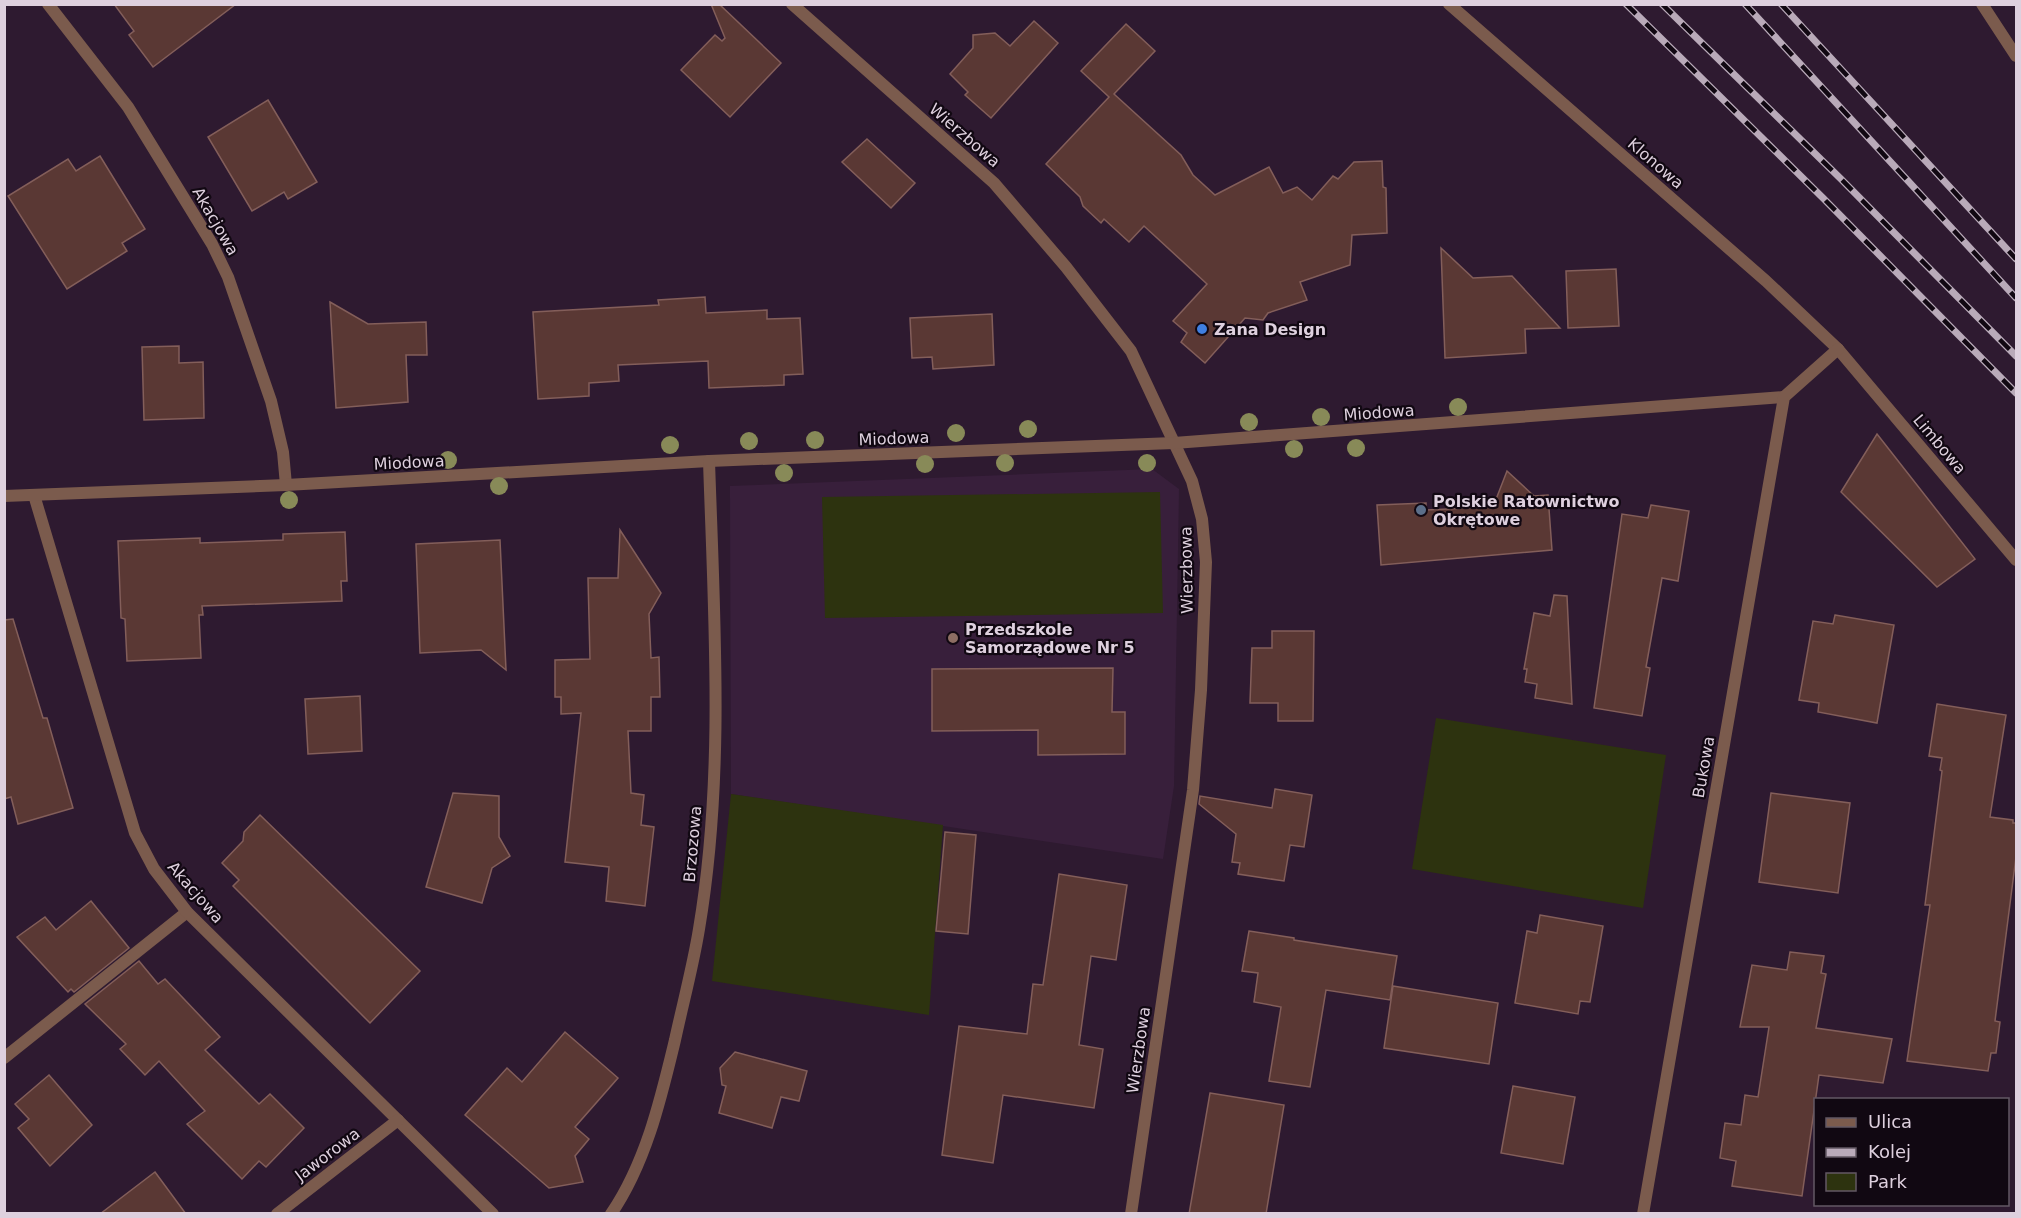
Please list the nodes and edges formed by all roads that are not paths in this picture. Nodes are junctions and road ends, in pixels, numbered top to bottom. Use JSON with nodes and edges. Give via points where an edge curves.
{"nodes":[{"id":1,"x":48,"y":4,"type":"edge"},
{"id":2,"x":792,"y":4,"type":"edge"},
{"id":3,"x":1449,"y":4,"type":"edge"},
{"id":4,"x":1982,"y":4,"type":"edge"},
{"id":5,"x":2016,"y":56,"type":"edge"},
{"id":6,"x":1838,"y":349,"type":"junction"},
{"id":7,"x":1784,"y":397,"type":"junction"},
{"id":8,"x":1174,"y":443,"type":"junction"},
{"id":9,"x":708,"y":461,"type":"junction"},
{"id":10,"x":286,"y":485,"type":"junction"},
{"id":11,"x":34,"y":495,"type":"junction"},
{"id":12,"x":4,"y":496,"type":"edge"},
{"id":13,"x":2016,"y":560,"type":"edge"},
{"id":14,"x":187,"y":912,"type":"junction"},
{"id":15,"x":4,"y":1058,"type":"edge"},
{"id":16,"x":398,"y":1120,"type":"junction"},
{"id":17,"x":277,"y":1214,"type":"edge"},
{"id":18,"x":493,"y":1214,"type":"edge"},
{"id":19,"x":611,"y":1214,"type":"edge"},
{"id":20,"x":1131,"y":1214,"type":"edge"},
{"id":21,"x":1642,"y":1214,"type":"edge"}],
"edges":[{"from":1,"to":10,"type":"street","name":"Akacjowa","via":[[128,107],[224,268],[271,401]]},
{"from":2,"to":8,"type":"street","name":"Wierzbowa","via":[[994,183],[1131,351]]},
{"from":3,"to":6,"type":"street","name":"Klonowa","via":[[1766,281]]},
{"from":4,"to":5,"type":"street"},
{"from":6,"to":7,"type":"street"},
{"from":6,"to":13,"type":"street","name":"Limbowa"},
{"from":7,"to":8,"type":"street","name":"Miodowa"},
{"from":7,"to":21,"type":"street","name":"Bukowa"},
{"from":8,"to":9,"type":"street","name":"Miodowa"},
{"from":8,"to":20,"type":"street","name":"Wierzbowa","via":[[1192,481],[1202,519],[1206,562],[1201,690],[1193,790]]},
{"from":9,"to":10,"type":"street","name":"Miodowa"},
{"from":9,"to":19,"type":"street","name":"Brzozowa","via":[[714,758],[700,927],[666,1078],[645,1146]]},
{"from":10,"to":11,"type":"street","name":"Miodowa"},
{"from":11,"to":12,"type":"street","name":"Miodowa"},
{"from":11,"to":14,"type":"street","name":"Akacjowa","via":[[135,833],[154,869]]},
{"from":14,"to":15,"type":"street"},
{"from":14,"to":16,"type":"street","name":"Akacjowa"},
{"from":16,"to":17,"type":"street","name":"Jaworowa"},
{"from":16,"to":18,"type":"street","name":"Akacjowa"}]}
